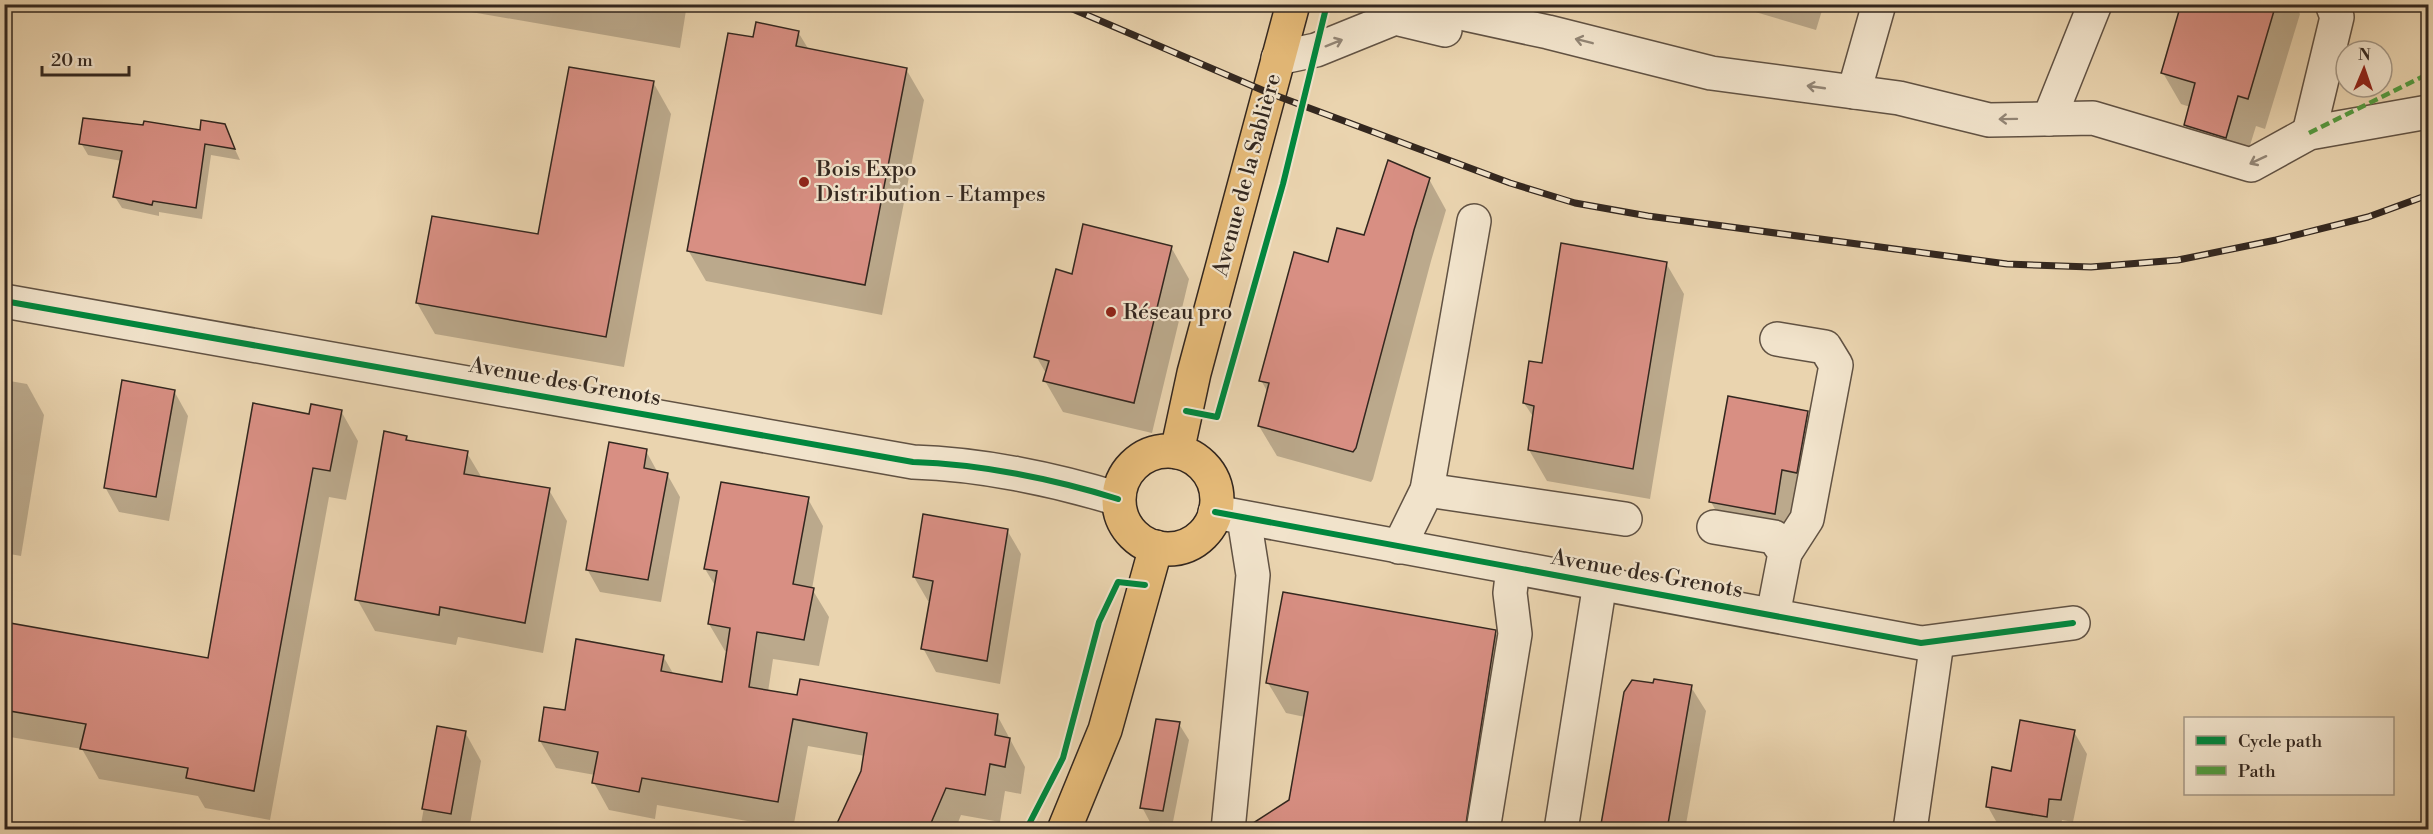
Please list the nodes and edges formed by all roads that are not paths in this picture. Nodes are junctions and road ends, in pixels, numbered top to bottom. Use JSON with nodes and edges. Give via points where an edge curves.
{"nodes":[{"id":1,"x":1293,"y":4,"type":"edge"},
{"id":2,"x":1419,"y":4,"type":"edge"},
{"id":3,"x":1880,"y":4,"type":"edge"},
{"id":4,"x":2095,"y":4,"type":"edge"},
{"id":5,"x":2332,"y":4,"type":"edge"},
{"id":6,"x":1278,"y":58,"type":"junction"},
{"id":7,"x":1711,"y":73,"type":"junction"},
{"id":8,"x":1854,"y":92,"type":"junction"},
{"id":9,"x":2428,"y":112,"type":"edge"},
{"id":10,"x":2049,"y":119,"type":"junction"},
{"id":11,"x":2309,"y":133,"type":"junction"},
{"id":12,"x":1474,"y":221,"type":"dead end"},
{"id":13,"x":4,"y":301,"type":"edge"},
{"id":14,"x":1777,"y":339,"type":"dead end"},
{"id":15,"x":1177,"y":452,"type":"junction"},
{"id":16,"x":1427,"y":490,"type":"junction"},
{"id":17,"x":1118,"y":499,"type":"junction"},
{"id":18,"x":1230,"y":515,"type":"junction"},
{"id":19,"x":1625,"y":519,"type":"dead end"},
{"id":20,"x":1714,"y":527,"type":"dead end"},
{"id":21,"x":1155,"y":547,"type":"junction"},
{"id":22,"x":1399,"y":547,"type":"junction"},
{"id":23,"x":1785,"y":553,"type":"junction"},
{"id":24,"x":1513,"y":568,"type":"junction"},
{"id":25,"x":1600,"y":583,"type":"junction"},
{"id":26,"x":1773,"y":615,"type":"junction"},
{"id":27,"x":2073,"y":623,"type":"dead end"},
{"id":28,"x":1937,"y":642,"type":"junction"},
{"id":29,"x":1064,"y":830,"type":"edge"},
{"id":30,"x":1228,"y":830,"type":"edge"},
{"id":31,"x":1483,"y":830,"type":"edge"},
{"id":32,"x":1561,"y":830,"type":"edge"},
{"id":33,"x":1910,"y":830,"type":"edge"}],
"edges":[{"from":1,"to":6,"type":"main road","name":"Avenue de la Sablière"},
{"from":7,"to":2,"type":"street","one_way":true},
{"from":3,"to":8,"type":"street"},
{"from":4,"to":10,"type":"street"},
{"from":5,"to":11,"type":"street","via":[[2337,17]]},
{"from":6,"to":7,"type":"street","one_way":true,"via":[[1316,50],[1395,18],[1594,66]]},
{"from":6,"to":15,"type":"main road","name":"Avenue de la Sablière","via":[[1194,373]]},
{"from":8,"to":7,"type":"street","one_way":true},
{"from":10,"to":8,"type":"street","one_way":true,"via":[[1989,120],[1899,98]]},
{"from":9,"to":11,"type":"street"},
{"from":11,"to":10,"type":"street","one_way":true,"via":[[2251,165],[2092,118]]},
{"from":12,"to":16,"type":"street"},
{"from":13,"to":17,"type":"street","name":"Avenue des Grenots","via":[[913,462],[950,463],[1082,488]]},
{"from":14,"to":23,"type":"street","via":[[1825,347],[1836,365],[1807,519]]},
{"from":15,"to":17,"type":"main road","via":[[1141,458],[1121,483]]},
{"from":15,"to":18,"type":"main road","via":[[1194,458],[1211,476]]},
{"from":16,"to":19,"type":"street"},
{"from":16,"to":22,"type":"street"},
{"from":17,"to":21,"type":"main road","via":[[1122,517],[1132,533]]},
{"from":18,"to":21,"type":"main road","via":[[1198,539],[1173,549]]},
{"from":18,"to":22,"type":"street","name":"Avenue des Grenots"},
{"from":18,"to":30,"type":"street","via":[[1253,574]]},
{"from":20,"to":23,"type":"street","via":[[1774,537]]},
{"from":21,"to":29,"type":"main road","via":[[1105,730]]},
{"from":22,"to":24,"type":"street","name":"Avenue des Grenots"},
{"from":23,"to":26,"type":"street"},
{"from":24,"to":25,"type":"street","name":"Avenue des Grenots"},
{"from":24,"to":31,"type":"street","via":[[1510,593],[1515,634]]},
{"from":25,"to":26,"type":"street","name":"Avenue des Grenots"},
{"from":25,"to":32,"type":"street"},
{"from":26,"to":28,"type":"street","name":"Avenue des Grenots","via":[[1922,643]]},
{"from":27,"to":28,"type":"street","name":"Avenue des Grenots"},
{"from":28,"to":33,"type":"street"}]}
